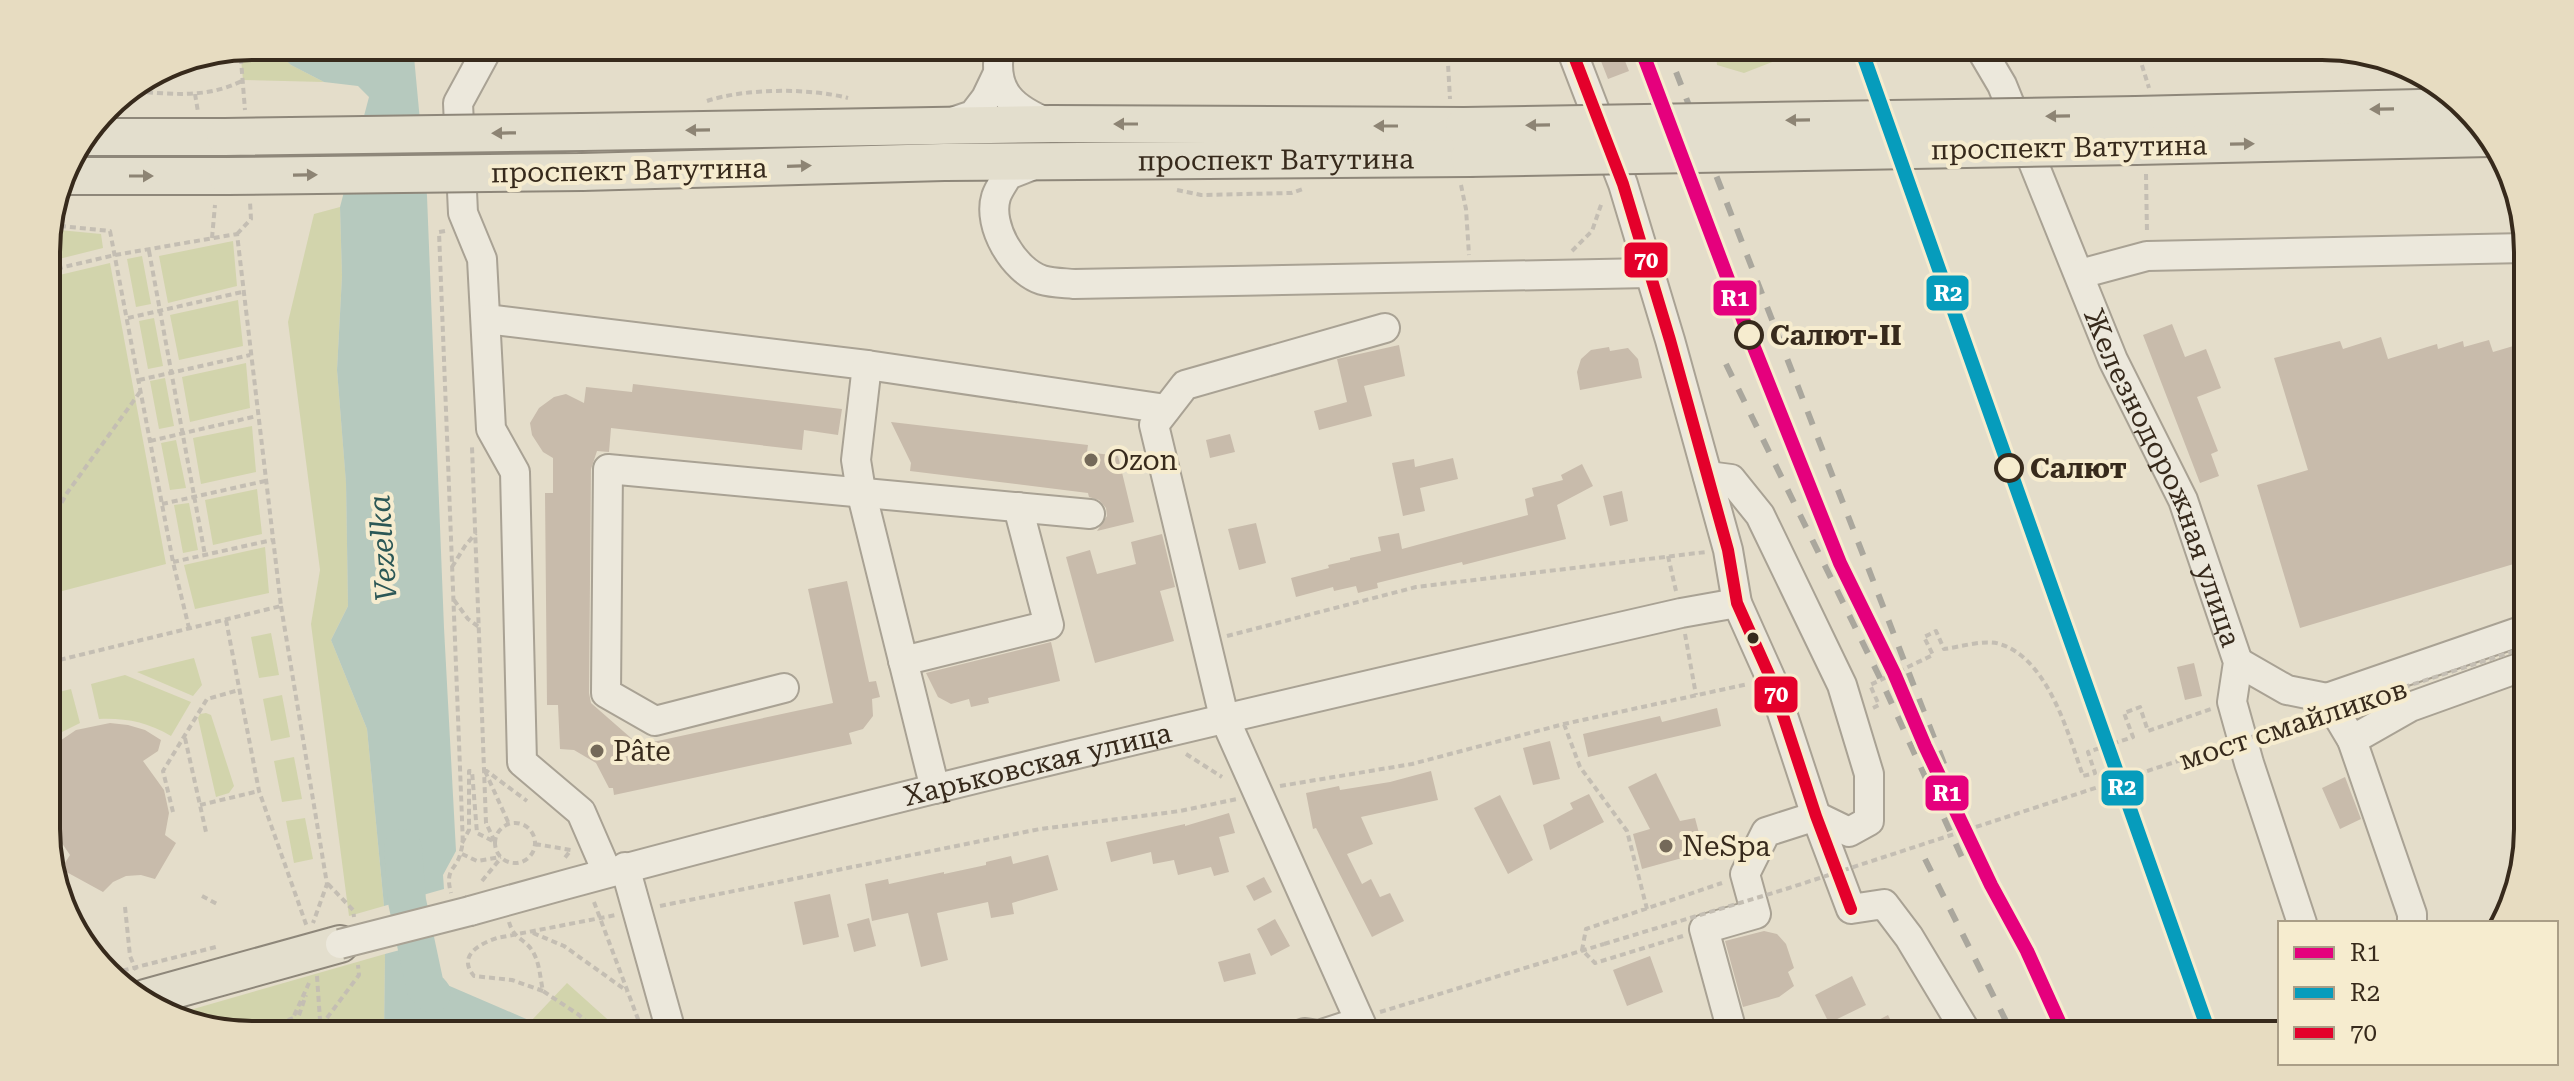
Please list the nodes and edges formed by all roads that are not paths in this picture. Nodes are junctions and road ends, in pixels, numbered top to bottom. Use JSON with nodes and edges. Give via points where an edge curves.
{"nodes":[{"id":1,"x":481,"y":60,"type":"edge"},
{"id":2,"x":999,"y":60,"type":"edge"},
{"id":3,"x":1575,"y":60,"type":"edge"},
{"id":4,"x":1992,"y":60,"type":"edge"},
{"id":5,"x":997,"y":75,"type":"junction"},
{"id":6,"x":2448,"y":108,"type":"edge"},
{"id":7,"x":1052,"y":124,"type":"junction"},
{"id":8,"x":944,"y":125,"type":"junction"},
{"id":9,"x":2142,"y":131,"type":"junction"},
{"id":10,"x":99,"y":137,"type":"edge"},
{"id":11,"x":2476,"y":138,"type":"edge"},
{"id":12,"x":1461,"y":141,"type":"junction"},
{"id":13,"x":1048,"y":161,"type":"junction"},
{"id":14,"x":944,"y":162,"type":"junction"},
{"id":15,"x":76,"y":177,"type":"edge"},
{"id":16,"x":995,"y":198,"type":"junction"},
{"id":17,"x":2514,"y":248,"type":"edge"},
{"id":18,"x":1649,"y":273,"type":"junction"},
{"id":19,"x":2080,"y":274,"type":"junction"},
{"id":20,"x":486,"y":319,"type":"junction"},
{"id":21,"x":1385,"y":328,"type":"dead end"},
{"id":22,"x":867,"y":365,"type":"junction"},
{"id":23,"x":1166,"y":409,"type":"junction"},
{"id":24,"x":1708,"y":476,"type":"junction"},
{"id":25,"x":861,"y":491,"type":"junction"},
{"id":26,"x":1018,"y":507,"type":"junction"},
{"id":27,"x":1090,"y":514,"type":"dead end"},
{"id":28,"x":1737,"y":603,"type":"junction"},
{"id":29,"x":2514,"y":633,"type":"edge"},
{"id":30,"x":903,"y":661,"type":"junction"},
{"id":31,"x":2238,"y":662,"type":"junction"},
{"id":32,"x":2514,"y":670,"type":"edge"},
{"id":33,"x":784,"y":688,"type":"dead end"},
{"id":34,"x":2327,"y":698,"type":"junction"},
{"id":35,"x":1224,"y":717,"type":"junction"},
{"id":36,"x":2352,"y":740,"type":"junction"},
{"id":37,"x":935,"y":789,"type":"junction"},
{"id":38,"x":1816,"y":816,"type":"junction"},
{"id":39,"x":608,"y":878,"type":"junction"},
{"id":40,"x":2301,"y":921,"type":"edge"},
{"id":41,"x":2412,"y":921,"type":"edge"},
{"id":42,"x":328,"y":955,"type":"joint"},
{"id":43,"x":156,"y":995,"type":"edge"},
{"id":44,"x":1359,"y":1019,"type":"edge"},
{"id":45,"x":668,"y":1021,"type":"edge"},
{"id":46,"x":1729,"y":1021,"type":"edge"},
{"id":47,"x":1960,"y":1021,"type":"edge"}],
"edges":[{"from":1,"to":20,"type":"street","via":[[458,103],[463,213],[482,259]]},
{"from":2,"to":5,"type":"street"},
{"from":3,"to":18,"type":"street","via":[[1623,184]]},
{"from":4,"to":19,"type":"street","name":"Железнодорожная улица"},
{"from":5,"to":7,"type":"street","via":[[1005,93],[1026,114]]},
{"from":5,"to":8,"type":"street","via":[[973,115]]},
{"from":6,"to":9,"type":"main road","name":"проспект Ватутина","one_way":true},
{"from":7,"to":8,"type":"main road","name":"проспект Ватутина"},
{"from":12,"to":7,"type":"main road","name":"проспект Ватутина","one_way":true},
{"from":8,"to":10,"type":"main road","name":"проспект Ватутина","one_way":true,"bridge":true},
{"from":9,"to":11,"type":"main road","name":"проспект Ватутина","one_way":true},
{"from":9,"to":12,"type":"main road","name":"проспект Ватутина","bridge":true},
{"from":12,"to":13,"type":"main road","name":"проспект Ватутина"},
{"from":13,"to":14,"type":"main road","name":"проспект Ватутина"},
{"from":13,"to":16,"type":"street","via":[[1008,175]]},
{"from":15,"to":14,"type":"main road","name":"проспект Ватутина","one_way":true,"bridge":true,"via":[[221,187]]},
{"from":14,"to":16,"type":"street","via":[[969,171]]},
{"from":16,"to":18,"type":"street","via":[[1003,246],[1015,262],[1040,280],[1074,284]]},
{"from":17,"to":19,"type":"street","via":[[2147,256]]},
{"from":18,"to":24,"type":"street"},
{"from":19,"to":31,"type":"street","name":"Железнодорожная улица","via":[[2113,360],[2183,500]]},
{"from":20,"to":22,"type":"street"},
{"from":20,"to":39,"type":"street","via":[[491,429],[515,472],[522,762],[581,812]]},
{"from":21,"to":23,"type":"street","via":[[1185,385]]},
{"from":22,"to":23,"type":"street"},
{"from":22,"to":25,"type":"street","via":[[856,460]]},
{"from":23,"to":35,"type":"street","via":[[1154,425]]},
{"from":24,"to":28,"type":"street"},
{"from":24,"to":38,"type":"street","via":[[1731,479],[1760,515],[1844,691],[1869,774],[1869,821],[1849,832]]},
{"from":25,"to":26,"type":"street"},
{"from":25,"to":30,"type":"street"},
{"from":25,"to":33,"type":"street","via":[[608,469],[606,693],[655,721]]},
{"from":26,"to":27,"type":"street"},
{"from":26,"to":30,"type":"street","via":[[1049,625]]},
{"from":28,"to":35,"type":"street","name":"Харьковская улица"},
{"from":28,"to":38,"type":"street","via":[[1771,679]]},
{"from":29,"to":34,"type":"street"},
{"from":30,"to":37,"type":"street"},
{"from":31,"to":34,"type":"street","via":[[2287,690]]},
{"from":31,"to":40,"type":"street","name":"Железнодорожная улица","via":[[2232,702]]},
{"from":32,"to":36,"type":"street","via":[[2410,707]]},
{"from":34,"to":36,"type":"street"},
{"from":35,"to":37,"type":"street","name":"Харьковская улица"},
{"from":35,"to":44,"type":"street"},
{"from":36,"to":41,"type":"street"},
{"from":37,"to":39,"type":"street","name":"Харьковская улица"},
{"from":38,"to":46,"type":"street","via":[[1766,832],[1745,874],[1756,914],[1704,929]]},
{"from":38,"to":47,"type":"street","via":[[1851,909],[1884,904]]},
{"from":39,"to":42,"type":"street","name":"Харьковская улица","bridge":true,"via":[[470,925]]},
{"from":39,"to":45,"type":"street","via":[[636,910]]},
{"from":42,"to":43,"type":"main road"}]}
